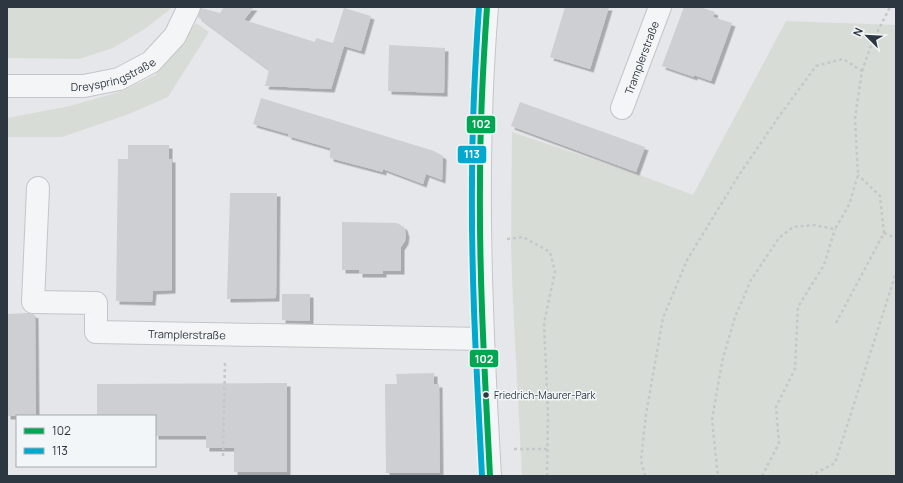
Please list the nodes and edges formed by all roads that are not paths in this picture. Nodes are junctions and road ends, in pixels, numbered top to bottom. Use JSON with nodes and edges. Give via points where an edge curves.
{"nodes":[{"id":1,"x":189,"y":7,"type":"edge"},
{"id":2,"x":487,"y":7,"type":"edge"},
{"id":3,"x":660,"y":7,"type":"edge"},
{"id":4,"x":7,"y":86,"type":"edge"},
{"id":5,"x":622,"y":108,"type":"dead end"},
{"id":6,"x":38,"y":188,"type":"dead end"},
{"id":7,"x":484,"y":339,"type":"junction"},
{"id":8,"x":490,"y":476,"type":"edge"}],
"edges":[{"from":1,"to":4,"type":"street","name":"Dreyspringstraße","via":[[175,36],[150,62],[119,79],[84,86]]},
{"from":2,"to":7,"type":"street","via":[[483,61],[479,244]]},
{"from":3,"to":5,"type":"street","name":"Tramplerstraße"},
{"from":6,"to":7,"type":"street","name":"Tramplerstraße","via":[[33,302],[96,302],[96,332]]},
{"from":7,"to":8,"type":"street"}]}
